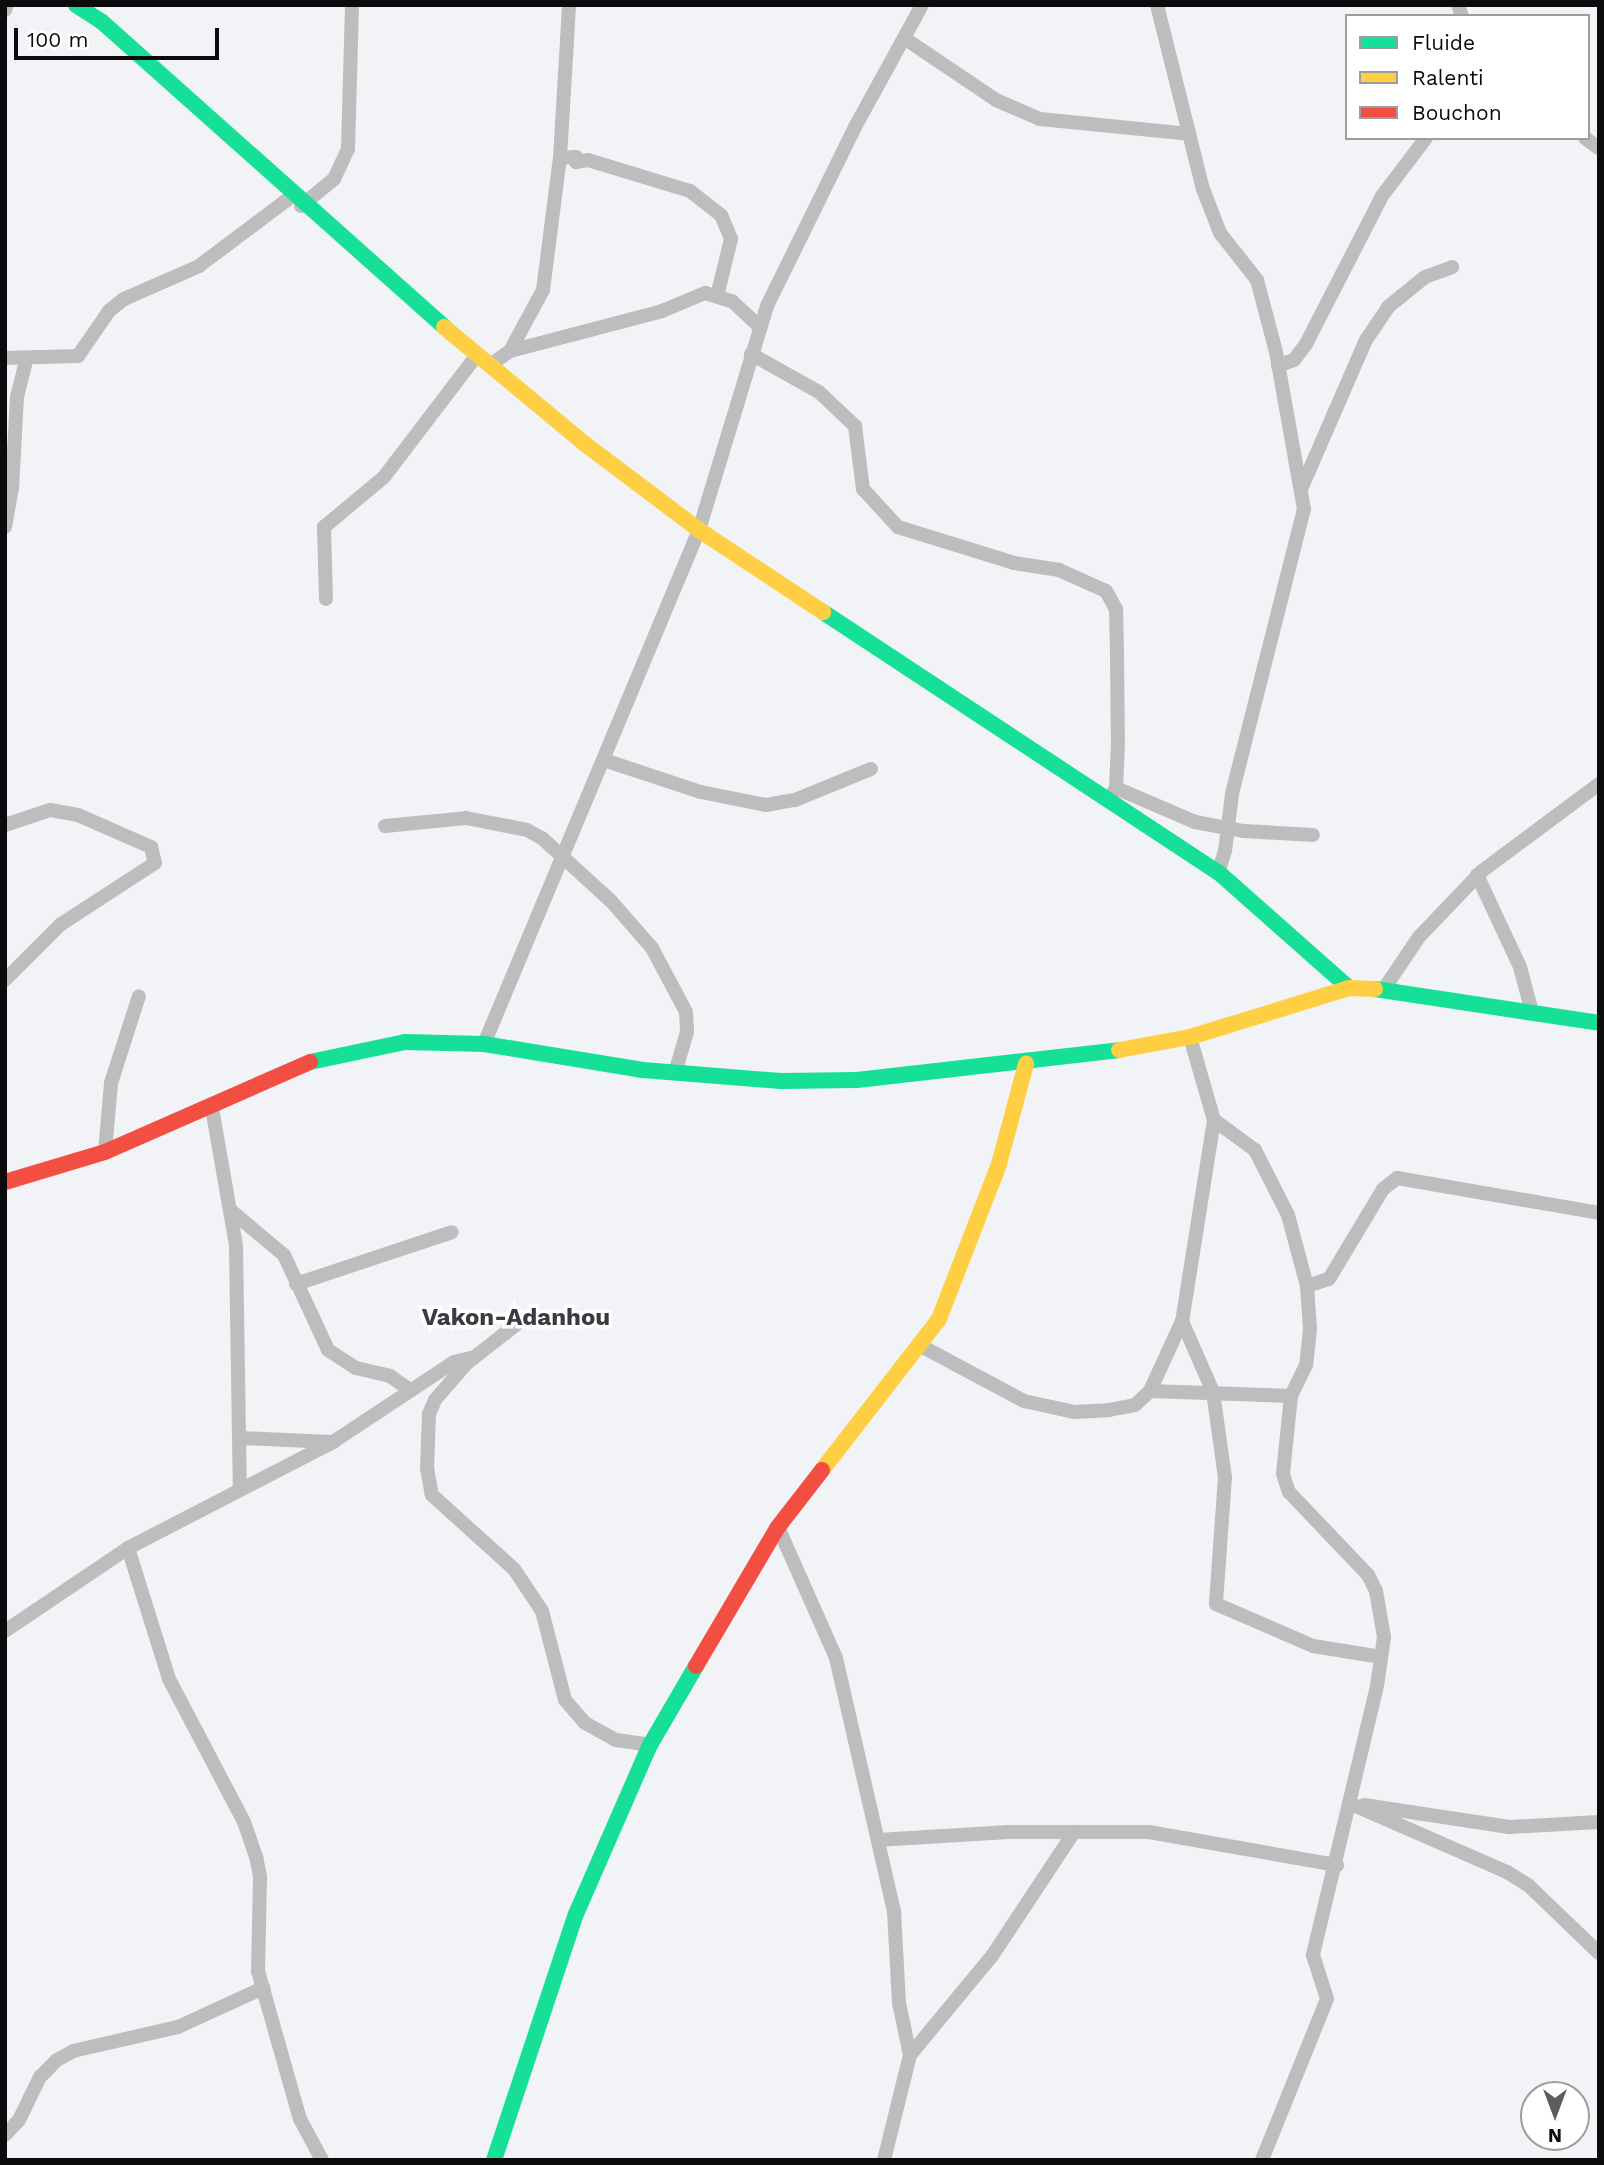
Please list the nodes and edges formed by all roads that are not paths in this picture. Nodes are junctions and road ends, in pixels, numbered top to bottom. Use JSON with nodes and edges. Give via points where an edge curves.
{"nodes":[{"id":1,"x":7,"y":5,"type":"edge"},
{"id":2,"x":76,"y":5,"type":"edge"},
{"id":3,"x":352,"y":5,"type":"edge"},
{"id":4,"x":569,"y":5,"type":"edge"},
{"id":5,"x":922,"y":5,"type":"edge"},
{"id":6,"x":1157,"y":5,"type":"edge"},
{"id":7,"x":5,"y":10,"type":"edge"},
{"id":8,"x":904,"y":38,"type":"junction"},
{"id":9,"x":1189,"y":134,"type":"junction"},
{"id":10,"x":1424,"y":140,"type":"edge"},
{"id":11,"x":560,"y":158,"type":"junction"},
{"id":12,"x":296,"y":201,"type":"junction"},
{"id":13,"x":1452,"y":267,"type":"dead end"},
{"id":14,"x":717,"y":296,"type":"junction"},
{"id":15,"x":760,"y":327,"type":"junction"},
{"id":16,"x":510,"y":351,"type":"junction"},
{"id":17,"x":751,"y":354,"type":"junction"},
{"id":18,"x":5,"y":358,"type":"edge"},
{"id":19,"x":483,"y":360,"type":"junction"},
{"id":20,"x":26,"y":361,"type":"junction"},
{"id":21,"x":1278,"y":366,"type":"junction"},
{"id":22,"x":1302,"y":487,"type":"junction"},
{"id":23,"x":5,"y":527,"type":"edge"},
{"id":24,"x":699,"y":530,"type":"junction"},
{"id":25,"x":326,"y":599,"type":"dead end"},
{"id":26,"x":604,"y":760,"type":"junction"},
{"id":27,"x":871,"y":769,"type":"dead end"},
{"id":28,"x":1599,"y":783,"type":"edge"},
{"id":29,"x":1113,"y":793,"type":"junction"},
{"id":30,"x":5,"y":825,"type":"edge"},
{"id":31,"x":384,"y":825,"type":"dead end"},
{"id":32,"x":1228,"y":828,"type":"junction"},
{"id":33,"x":1313,"y":835,"type":"dead end"},
{"id":34,"x":562,"y":858,"type":"junction"},
{"id":35,"x":1218,"y":872,"type":"junction"},
{"id":36,"x":1478,"y":875,"type":"junction"},
{"id":37,"x":5,"y":979,"type":"edge"},
{"id":38,"x":1349,"y":988,"type":"junction"},
{"id":39,"x":1384,"y":989,"type":"junction"},
{"id":40,"x":138,"y":996,"type":"dead end"},
{"id":41,"x":1532,"y":1012,"type":"junction"},
{"id":42,"x":1599,"y":1023,"type":"edge"},
{"id":43,"x":1190,"y":1037,"type":"junction"},
{"id":44,"x":484,"y":1044,"type":"junction"},
{"id":45,"x":1026,"y":1064,"type":"junction"},
{"id":46,"x":675,"y":1073,"type":"junction"},
{"id":47,"x":212,"y":1108,"type":"junction"},
{"id":48,"x":1214,"y":1120,"type":"junction"},
{"id":49,"x":105,"y":1152,"type":"junction"},
{"id":50,"x":5,"y":1182,"type":"edge"},
{"id":51,"x":230,"y":1210,"type":"junction"},
{"id":52,"x":1599,"y":1213,"type":"edge"},
{"id":53,"x":452,"y":1232,"type":"dead end"},
{"id":54,"x":296,"y":1284,"type":"junction"},
{"id":55,"x":1307,"y":1286,"type":"junction"},
{"id":56,"x":1182,"y":1321,"type":"junction"},
{"id":57,"x":517,"y":1324,"type":"dead end"},
{"id":58,"x":921,"y":1346,"type":"junction"},
{"id":59,"x":475,"y":1357,"type":"junction"},
{"id":60,"x":410,"y":1390,"type":"junction"},
{"id":61,"x":1150,"y":1391,"type":"junction"},
{"id":62,"x":1213,"y":1392,"type":"junction"},
{"id":63,"x":1291,"y":1396,"type":"junction"},
{"id":64,"x":240,"y":1438,"type":"junction"},
{"id":65,"x":333,"y":1442,"type":"junction"},
{"id":66,"x":240,"y":1490,"type":"junction"},
{"id":67,"x":778,"y":1527,"type":"junction"},
{"id":68,"x":128,"y":1548,"type":"junction"},
{"id":69,"x":5,"y":1631,"type":"edge"},
{"id":70,"x":1381,"y":1657,"type":"junction"},
{"id":71,"x":650,"y":1745,"type":"junction"},
{"id":72,"x":1349,"y":1803,"type":"junction"},
{"id":73,"x":1599,"y":1822,"type":"edge"},
{"id":74,"x":1074,"y":1832,"type":"junction"},
{"id":75,"x":878,"y":1840,"type":"junction"},
{"id":76,"x":1337,"y":1865,"type":"junction"},
{"id":77,"x":1599,"y":1953,"type":"edge"},
{"id":78,"x":263,"y":1988,"type":"junction"},
{"id":79,"x":910,"y":2055,"type":"junction"},
{"id":80,"x":5,"y":2135,"type":"edge"},
{"id":81,"x":322,"y":2160,"type":"edge"},
{"id":82,"x":494,"y":2160,"type":"edge"},
{"id":83,"x":884,"y":2160,"type":"edge"},
{"id":84,"x":1262,"y":2160,"type":"edge"}],
"edges":[{"from":1,"to":7,"type":"street"},
{"from":2,"to":12,"type":"main road","via":[[101,21]]},
{"from":3,"to":12,"type":"street","via":[[348,149],[334,179]]},
{"from":4,"to":11,"type":"street"},
{"from":5,"to":8,"type":"street"},
{"from":6,"to":9,"type":"street"},
{"from":8,"to":9,"type":"street","via":[[996,100],[1040,119]]},
{"from":8,"to":15,"type":"street","via":[[824,188]]},
{"from":9,"to":21,"type":"street","via":[[1220,233],[1257,280]]},
{"from":10,"to":21,"type":"street","via":[[1382,196],[1306,344],[1294,360]]},
{"from":11,"to":14,"type":"street","via":[[588,160],[691,191],[721,215],[731,239]]},
{"from":11,"to":16,"type":"street","via":[[543,290]]},
{"from":12,"to":19,"type":"main road"},
{"from":12,"to":20,"type":"street","via":[[199,266],[124,299],[109,311],[78,356]]},
{"from":13,"to":22,"type":"street","via":[[1424,277],[1388,307],[1366,340]]},
{"from":14,"to":15,"type":"street","via":[[744,309]]},
{"from":14,"to":16,"type":"street","via":[[705,293],[581,335]]},
{"from":15,"to":17,"type":"street"},
{"from":16,"to":19,"type":"street"},
{"from":17,"to":24,"type":"street"},
{"from":17,"to":29,"type":"street","via":[[820,392],[855,426],[863,489],[898,527],[1014,563],[1059,570],[1107,591],[1116,609]]},
{"from":18,"to":20,"type":"street"},
{"from":19,"to":24,"type":"main road"},
{"from":19,"to":25,"type":"street","via":[[384,477],[324,527]]},
{"from":20,"to":23,"type":"street","via":[[17,397]]},
{"from":21,"to":22,"type":"street"},
{"from":22,"to":32,"type":"street","via":[[1304,509],[1232,794]]},
{"from":24,"to":26,"type":"street"},
{"from":24,"to":29,"type":"main road"},
{"from":26,"to":27,"type":"street","via":[[701,792],[766,804],[795,800]]},
{"from":26,"to":34,"type":"street"},
{"from":28,"to":36,"type":"street"},
{"from":29,"to":32,"type":"street","via":[[1177,817]]},
{"from":29,"to":35,"type":"main road"},
{"from":30,"to":37,"type":"street","via":[[50,810],[78,815],[151,847],[155,863],[60,925]]},
{"from":31,"to":34,"type":"street","via":[[466,818],[527,830]]},
{"from":32,"to":33,"type":"street"},
{"from":32,"to":35,"type":"street"},
{"from":34,"to":44,"type":"street"},
{"from":34,"to":46,"type":"street","via":[[611,901],[652,948],[686,1012],[687,1032]]},
{"from":35,"to":38,"type":"main road"},
{"from":36,"to":39,"type":"street","via":[[1419,937]]},
{"from":36,"to":41,"type":"street","via":[[1520,967]]},
{"from":38,"to":39,"type":"main road"},
{"from":38,"to":43,"type":"main road"},
{"from":39,"to":41,"type":"main road"},
{"from":40,"to":49,"type":"street","via":[[111,1083]]},
{"from":41,"to":42,"type":"main road"},
{"from":43,"to":45,"type":"main road"},
{"from":43,"to":48,"type":"street"},
{"from":44,"to":46,"type":"main road"},
{"from":44,"to":47,"type":"main road","via":[[405,1042],[364,1048],[316,1060]]},
{"from":45,"to":46,"type":"main road","via":[[857,1080],[781,1081]]},
{"from":45,"to":58,"type":"main road","via":[[1012,1125],[968,1252]]},
{"from":47,"to":49,"type":"main road"},
{"from":47,"to":51,"type":"street"},
{"from":48,"to":55,"type":"street","via":[[1255,1150],[1288,1214]]},
{"from":48,"to":56,"type":"street"},
{"from":49,"to":50,"type":"main road"},
{"from":51,"to":54,"type":"street","via":[[284,1255]]},
{"from":51,"to":64,"type":"street","via":[[236,1245]]},
{"from":52,"to":55,"type":"street","via":[[1397,1178],[1383,1189],[1329,1279]]},
{"from":53,"to":54,"type":"street"},
{"from":54,"to":60,"type":"street","via":[[328,1350],[356,1368],[390,1376]]},
{"from":55,"to":63,"type":"street","via":[[1310,1329],[1306,1366]]},
{"from":56,"to":61,"type":"street"},
{"from":56,"to":62,"type":"street"},
{"from":57,"to":59,"type":"street"},
{"from":58,"to":61,"type":"street","via":[[1024,1401],[1074,1412],[1135,1405]]},
{"from":58,"to":67,"type":"main road"},
{"from":59,"to":60,"type":"street","via":[[454,1362]]},
{"from":59,"to":71,"type":"street","via":[[435,1400],[429,1414],[427,1468],[432,1495],[514,1569],[542,1611],[565,1700],[584,1723],[616,1740]]},
{"from":60,"to":65,"type":"street"},
{"from":61,"to":62,"type":"street"},
{"from":62,"to":63,"type":"street"},
{"from":62,"to":70,"type":"street","via":[[1225,1477],[1216,1604],[1312,1646]]},
{"from":63,"to":70,"type":"street","via":[[1283,1474],[1289,1492],[1368,1575],[1380,1607]]},
{"from":64,"to":65,"type":"street"},
{"from":64,"to":66,"type":"street"},
{"from":65,"to":66,"type":"street"},
{"from":66,"to":68,"type":"street"},
{"from":67,"to":71,"type":"main road"},
{"from":67,"to":75,"type":"street","via":[[836,1658]]},
{"from":68,"to":69,"type":"street"},
{"from":68,"to":78,"type":"street","via":[[169,1679],[244,1822],[256,1856],[260,1877],[258,1971]]},
{"from":70,"to":72,"type":"street"},
{"from":71,"to":82,"type":"main road","via":[[576,1914]]},
{"from":72,"to":73,"type":"street","via":[[1509,1827]]},
{"from":72,"to":76,"type":"street"},
{"from":72,"to":77,"type":"street","via":[[1507,1872],[1528,1885]]},
{"from":74,"to":75,"type":"street"},
{"from":74,"to":76,"type":"street","via":[[1178,1834]]},
{"from":74,"to":79,"type":"street","via":[[992,1956]]},
{"from":75,"to":79,"type":"street","via":[[894,1911],[899,2003]]},
{"from":76,"to":84,"type":"street","via":[[1313,1955],[1327,1999]]},
{"from":78,"to":80,"type":"street","via":[[178,2027],[74,2051],[57,2060],[40,2077],[19,2120]]},
{"from":78,"to":81,"type":"street","via":[[300,2119]]},
{"from":79,"to":83,"type":"street"}]}
